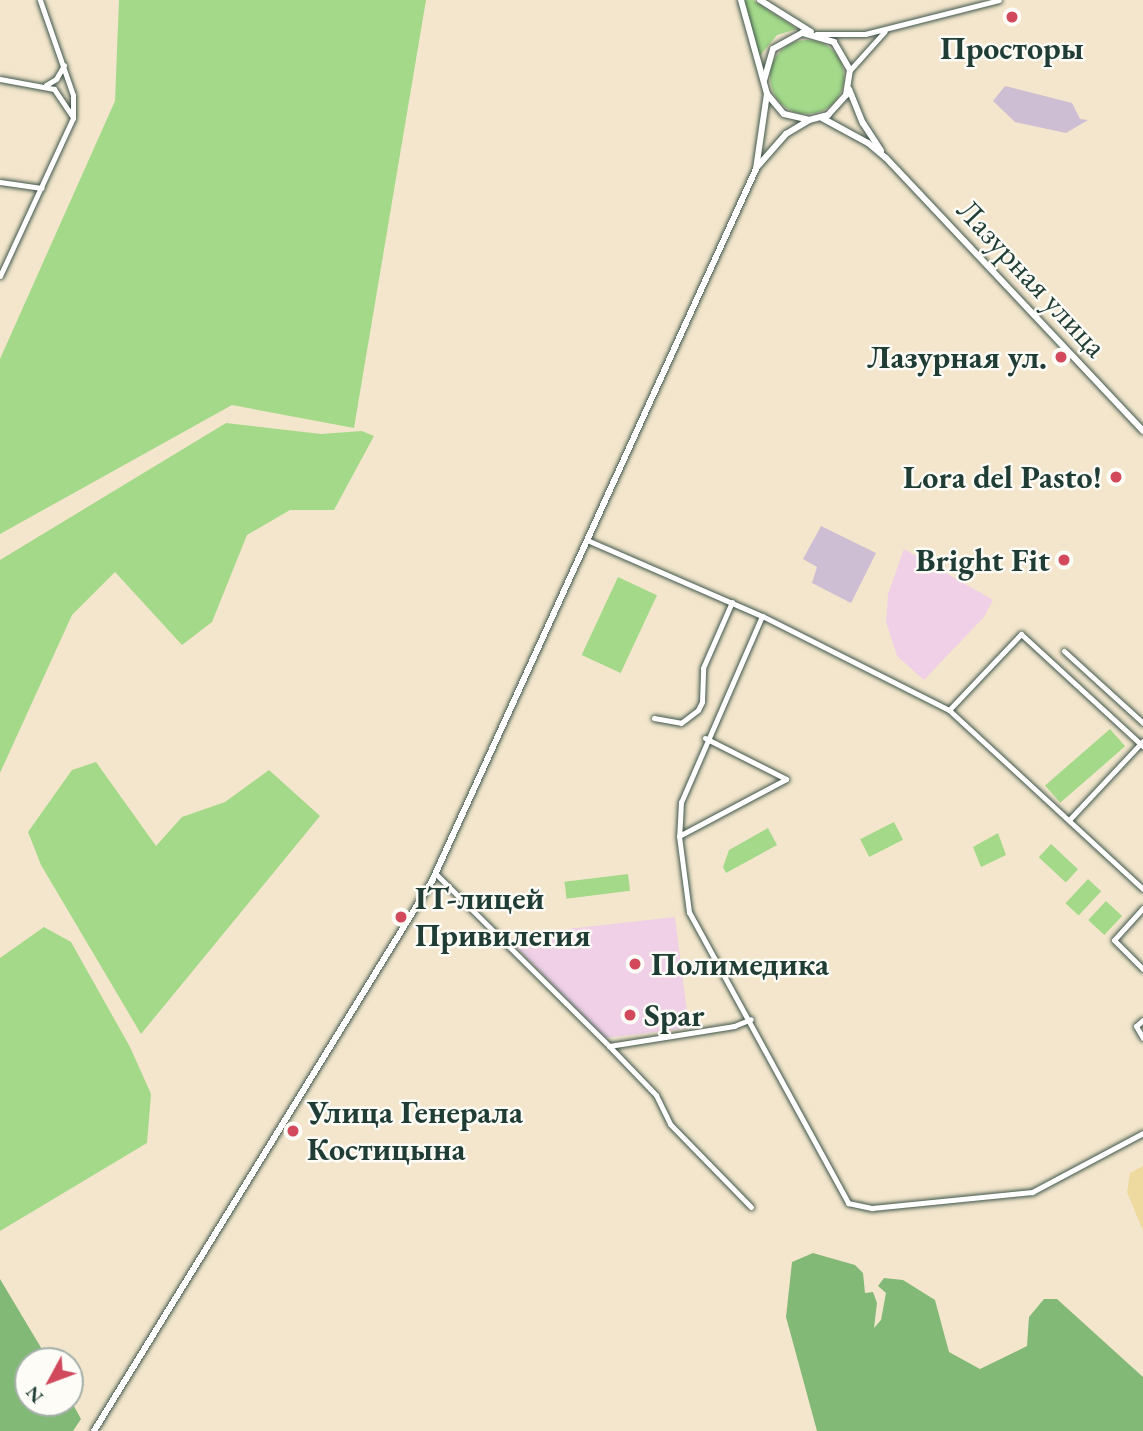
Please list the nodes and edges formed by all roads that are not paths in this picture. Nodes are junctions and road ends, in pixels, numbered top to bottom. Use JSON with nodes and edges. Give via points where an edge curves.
{"nodes":[{"id":1,"x":40,"y":0,"type":"edge"},
{"id":2,"x":741,"y":0,"type":"edge"},
{"id":3,"x":760,"y":0,"type":"edge"},
{"id":4,"x":999,"y":0,"type":"edge"},
{"id":5,"x":888,"y":29,"type":"junction"},
{"id":6,"x":814,"y":34,"type":"junction"},
{"id":7,"x":64,"y":65,"type":"junction"},
{"id":8,"x":850,"y":70,"type":"junction"},
{"id":9,"x":0,"y":79,"type":"edge"},
{"id":10,"x":764,"y":81,"type":"junction"},
{"id":11,"x":46,"y":85,"type":"junction"},
{"id":12,"x":849,"y":89,"type":"junction"},
{"id":13,"x":767,"y":94,"type":"junction"},
{"id":14,"x":73,"y":118,"type":"junction"},
{"id":15,"x":822,"y":118,"type":"junction"},
{"id":16,"x":809,"y":120,"type":"junction"},
{"id":17,"x":886,"y":158,"type":"junction"},
{"id":18,"x":756,"y":169,"type":"junction"},
{"id":19,"x":0,"y":182,"type":"edge"},
{"id":20,"x":42,"y":188,"type":"junction"},
{"id":21,"x":0,"y":276,"type":"edge"},
{"id":22,"x":1143,"y":431,"type":"edge"},
{"id":23,"x":587,"y":540,"type":"junction"},
{"id":24,"x":732,"y":603,"type":"junction"},
{"id":25,"x":762,"y":616,"type":"junction"},
{"id":26,"x":1065,"y":651,"type":"dead end"},
{"id":27,"x":949,"y":710,"type":"junction"},
{"id":28,"x":654,"y":718,"type":"dead end"},
{"id":29,"x":1143,"y":723,"type":"edge"},
{"id":30,"x":705,"y":738,"type":"junction"},
{"id":31,"x":1142,"y":744,"type":"edge"},
{"id":32,"x":1069,"y":820,"type":"junction"},
{"id":33,"x":679,"y":836,"type":"junction"},
{"id":34,"x":436,"y":874,"type":"junction"},
{"id":35,"x":1143,"y":889,"type":"edge"},
{"id":36,"x":1143,"y":908,"type":"edge"},
{"id":37,"x":1143,"y":969,"type":"edge"},
{"id":38,"x":751,"y":1019,"type":"junction"},
{"id":39,"x":1143,"y":1020,"type":"edge"},
{"id":40,"x":1143,"y":1038,"type":"edge"},
{"id":41,"x":609,"y":1046,"type":"junction"},
{"id":42,"x":1143,"y":1133,"type":"edge"},
{"id":43,"x":751,"y":1207,"type":"dead end"},
{"id":44,"x":94,"y":1431,"type":"edge"}],
"edges":[{"from":1,"to":7,"type":"street"},
{"from":2,"to":10,"type":"street"},
{"from":3,"to":6,"type":"street"},
{"from":4,"to":5,"type":"street"},
{"from":5,"to":6,"type":"street"},
{"from":5,"to":8,"type":"street"},
{"from":6,"to":8,"type":"street","via":[[839,47]]},
{"from":6,"to":10,"type":"street","via":[[796,34],[778,44],[766,61]]},
{"from":7,"to":11,"type":"street"},
{"from":7,"to":14,"type":"street","via":[[73,95]]},
{"from":8,"to":12,"type":"street"},
{"from":9,"to":11,"type":"street"},
{"from":10,"to":13,"type":"street"},
{"from":11,"to":14,"type":"street","via":[[66,103]]},
{"from":12,"to":15,"type":"street","via":[[839,106]]},
{"from":12,"to":17,"type":"street","via":[[863,123]]},
{"from":13,"to":16,"type":"street","via":[[784,114]]},
{"from":13,"to":18,"type":"street"},
{"from":14,"to":20,"type":"street"},
{"from":15,"to":16,"type":"street"},
{"from":15,"to":17,"type":"street"},
{"from":16,"to":18,"type":"street","via":[[786,134]]},
{"from":17,"to":22,"type":"street","name":"Лазурная улица"},
{"from":18,"to":23,"type":"street"},
{"from":19,"to":20,"type":"street"},
{"from":20,"to":21,"type":"street"},
{"from":23,"to":24,"type":"street"},
{"from":23,"to":34,"type":"street"},
{"from":24,"to":25,"type":"street"},
{"from":24,"to":28,"type":"street","via":[[703,668],[698,710],[681,723]]},
{"from":25,"to":27,"type":"street"},
{"from":25,"to":30,"type":"street"},
{"from":26,"to":29,"type":"street"},
{"from":27,"to":31,"type":"street","via":[[1021,634]]},
{"from":27,"to":32,"type":"street"},
{"from":30,"to":33,"type":"street","via":[[681,802]]},
{"from":30,"to":33,"type":"street","via":[[786,779]]},
{"from":31,"to":32,"type":"street"},
{"from":32,"to":35,"type":"street"},
{"from":33,"to":38,"type":"street","via":[[689,912]]},
{"from":34,"to":41,"type":"street"},
{"from":34,"to":44,"type":"street","via":[[358,1008]]},
{"from":36,"to":37,"type":"street","via":[[1114,940]]},
{"from":38,"to":41,"type":"street","via":[[734,1026]]},
{"from":38,"to":42,"type":"street","via":[[848,1203],[872,1208],[1032,1192]]},
{"from":39,"to":40,"type":"street","via":[[1136,1026]]},
{"from":41,"to":43,"type":"street","via":[[656,1095],[670,1124]]}]}
